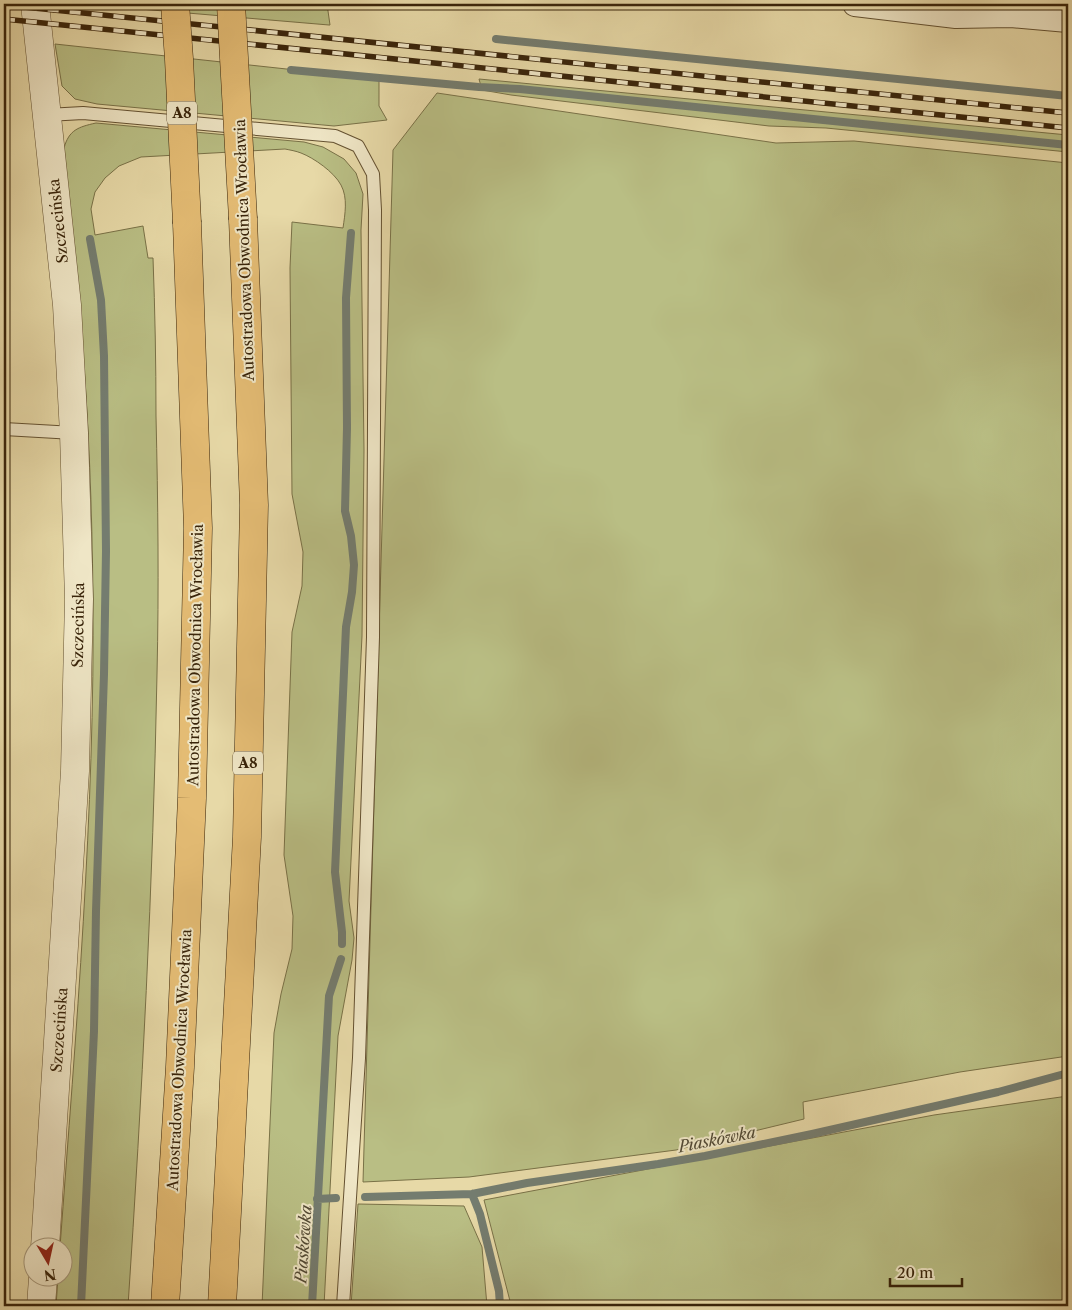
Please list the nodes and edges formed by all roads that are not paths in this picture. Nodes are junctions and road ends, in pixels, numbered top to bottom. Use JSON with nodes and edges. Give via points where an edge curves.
{"nodes":[{"id":1,"x":35,"y":4,"type":"edge"},
{"id":2,"x":175,"y":4,"type":"edge"},
{"id":3,"x":231,"y":4,"type":"edge"},
{"id":4,"x":854,"y":4,"type":"edge"},
{"id":5,"x":1068,"y":20,"type":"edge"},
{"id":6,"x":47,"y":115,"type":"junction"},
{"id":7,"x":4,"y":429,"type":"edge"},
{"id":8,"x":74,"y":433,"type":"junction"},
{"id":9,"x":46,"y":1238,"type":"edge"},
{"id":10,"x":42,"y":1288,"type":"edge"},
{"id":11,"x":41,"y":1306,"type":"edge"},
{"id":12,"x":164,"y":1306,"type":"edge"},
{"id":13,"x":222,"y":1306,"type":"edge"},
{"id":14,"x":343,"y":1306,"type":"edge"}],
"edges":[{"from":1,"to":6,"type":"street","name":"Szczecińska"},
{"from":2,"to":12,"type":"highway","name":"Autostradowa Obwodnica Wrocławia","number":"A8","bridge":true,"via":[[180,59],[198,528],[192,798],[180,1067]]},
{"from":3,"to":13,"type":"highway","name":"Autostradowa Obwodnica Wrocławia","number":"A8","bridge":true,"via":[[254,505],[247,837]]},
{"from":4,"to":5,"type":"street","via":[[956,16],[1011,15]]},
{"from":6,"to":8,"type":"street","name":"Szczecińska","via":[[67,306]]},
{"from":6,"to":14,"type":"lane","via":[[83,113],[334,136],[358,146],[373,174],[374,637],[359,1058]]},
{"from":7,"to":8,"type":"lane"},
{"from":8,"to":9,"type":"street","name":"Szczecińska","via":[[79,599],[75,771]]},
{"from":10,"to":11,"type":"street"}]}
